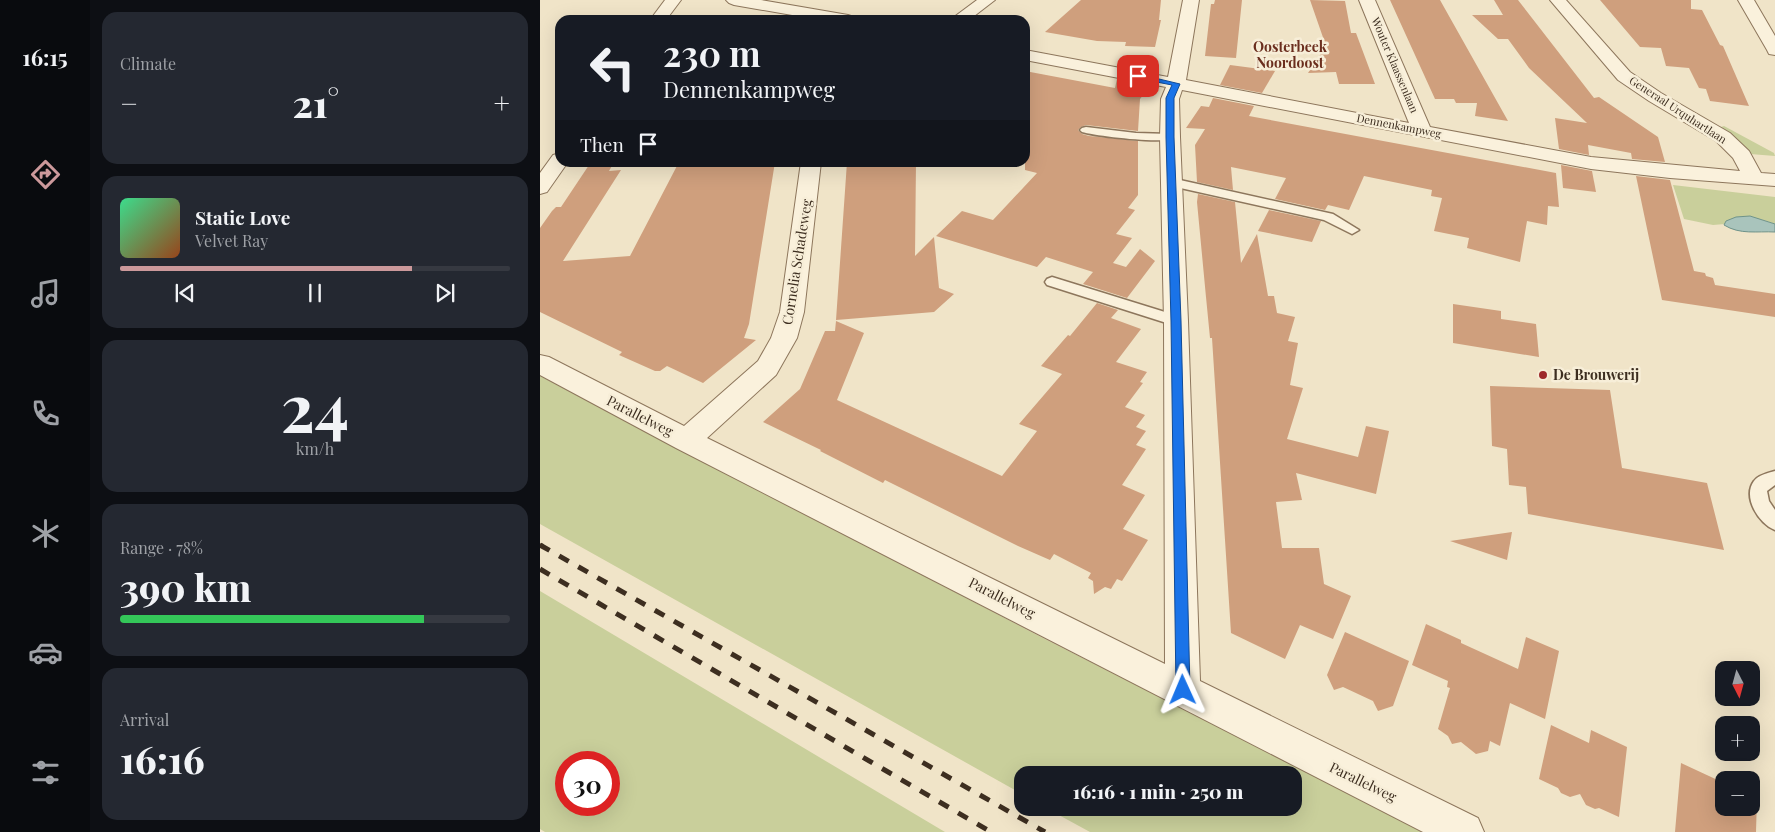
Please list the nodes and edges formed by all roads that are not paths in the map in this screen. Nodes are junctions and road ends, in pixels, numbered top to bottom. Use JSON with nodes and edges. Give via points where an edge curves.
{"nodes":[{"id":1,"x":672,"y":0,"type":"edge"},
{"id":2,"x":734,"y":0,"type":"edge"},
{"id":3,"x":987,"y":0,"type":"edge"},
{"id":4,"x":1191,"y":0,"type":"edge"},
{"id":5,"x":1367,"y":0,"type":"edge"},
{"id":6,"x":1558,"y":0,"type":"edge"},
{"id":7,"x":1746,"y":0,"type":"edge"},
{"id":8,"x":662,"y":15,"type":"edge"},
{"id":9,"x":820,"y":15,"type":"edge"},
{"id":10,"x":965,"y":15,"type":"edge"},
{"id":11,"x":1775,"y":50,"type":"edge"},
{"id":12,"x":1030,"y":55,"type":"edge"},
{"id":13,"x":1176,"y":84,"type":"junction"},
{"id":14,"x":1086,"y":130,"type":"dead end"},
{"id":15,"x":1422,"y":130,"type":"junction"},
{"id":16,"x":1170,"y":137,"type":"junction"},
{"id":17,"x":555,"y":166,"type":"edge"},
{"id":18,"x":811,"y":167,"type":"edge"},
{"id":19,"x":1754,"y":179,"type":"junction"},
{"id":20,"x":1775,"y":180,"type":"edge"},
{"id":21,"x":1171,"y":182,"type":"junction"},
{"id":22,"x":540,"y":188,"type":"edge"},
{"id":23,"x":1352,"y":230,"type":"dead end"},
{"id":24,"x":1052,"y":282,"type":"dead end"},
{"id":25,"x":1176,"y":321,"type":"junction"},
{"id":26,"x":540,"y":364,"type":"edge"},
{"id":27,"x":686,"y":440,"type":"junction"},
{"id":28,"x":1775,"y":478,"type":"edge"},
{"id":29,"x":1775,"y":522,"type":"edge"},
{"id":30,"x":1183,"y":690,"type":"junction"},
{"id":31,"x":1464,"y":832,"type":"edge"}],
"edges":[{"from":1,"to":8,"type":"street"},
{"from":2,"to":9,"type":"street"},
{"from":3,"to":10,"type":"street"},
{"from":4,"to":13,"type":"street"},
{"from":5,"to":15,"type":"street","name":"Wouter Klaassenlaan"},
{"from":6,"to":19,"type":"street","name":"Generaal Urquhartlaan","via":[[1624,76],[1723,137],[1742,155]]},
{"from":7,"to":11,"type":"street"},
{"from":12,"to":13,"type":"street","name":"Dennenkampweg"},
{"from":13,"to":15,"type":"street","name":"Dennenkampweg"},
{"from":13,"to":16,"type":"street","via":[[1170,98]]},
{"from":14,"to":16,"type":"lane"},
{"from":15,"to":19,"type":"street","name":"Dennenkampweg","via":[[1591,163]]},
{"from":16,"to":21,"type":"street"},
{"from":17,"to":22,"type":"street"},
{"from":18,"to":27,"type":"street","name":"Cornelia Schadeweg","via":[[792,312],[784,338],[767,368]]},
{"from":19,"to":20,"type":"street","name":"Dennenkampweg"},
{"from":21,"to":23,"type":"lane","via":[[1328,217]]},
{"from":21,"to":25,"type":"street"},
{"from":24,"to":25,"type":"lane"},
{"from":25,"to":30,"type":"street"},
{"from":26,"to":27,"type":"street","name":"Parallelweg"},
{"from":27,"to":30,"type":"street","name":"Parallelweg"},
{"from":28,"to":29,"type":"lane","via":[[1763,482],[1758,489],[1761,507]]},
{"from":30,"to":31,"type":"street","name":"Parallelweg"}]}
